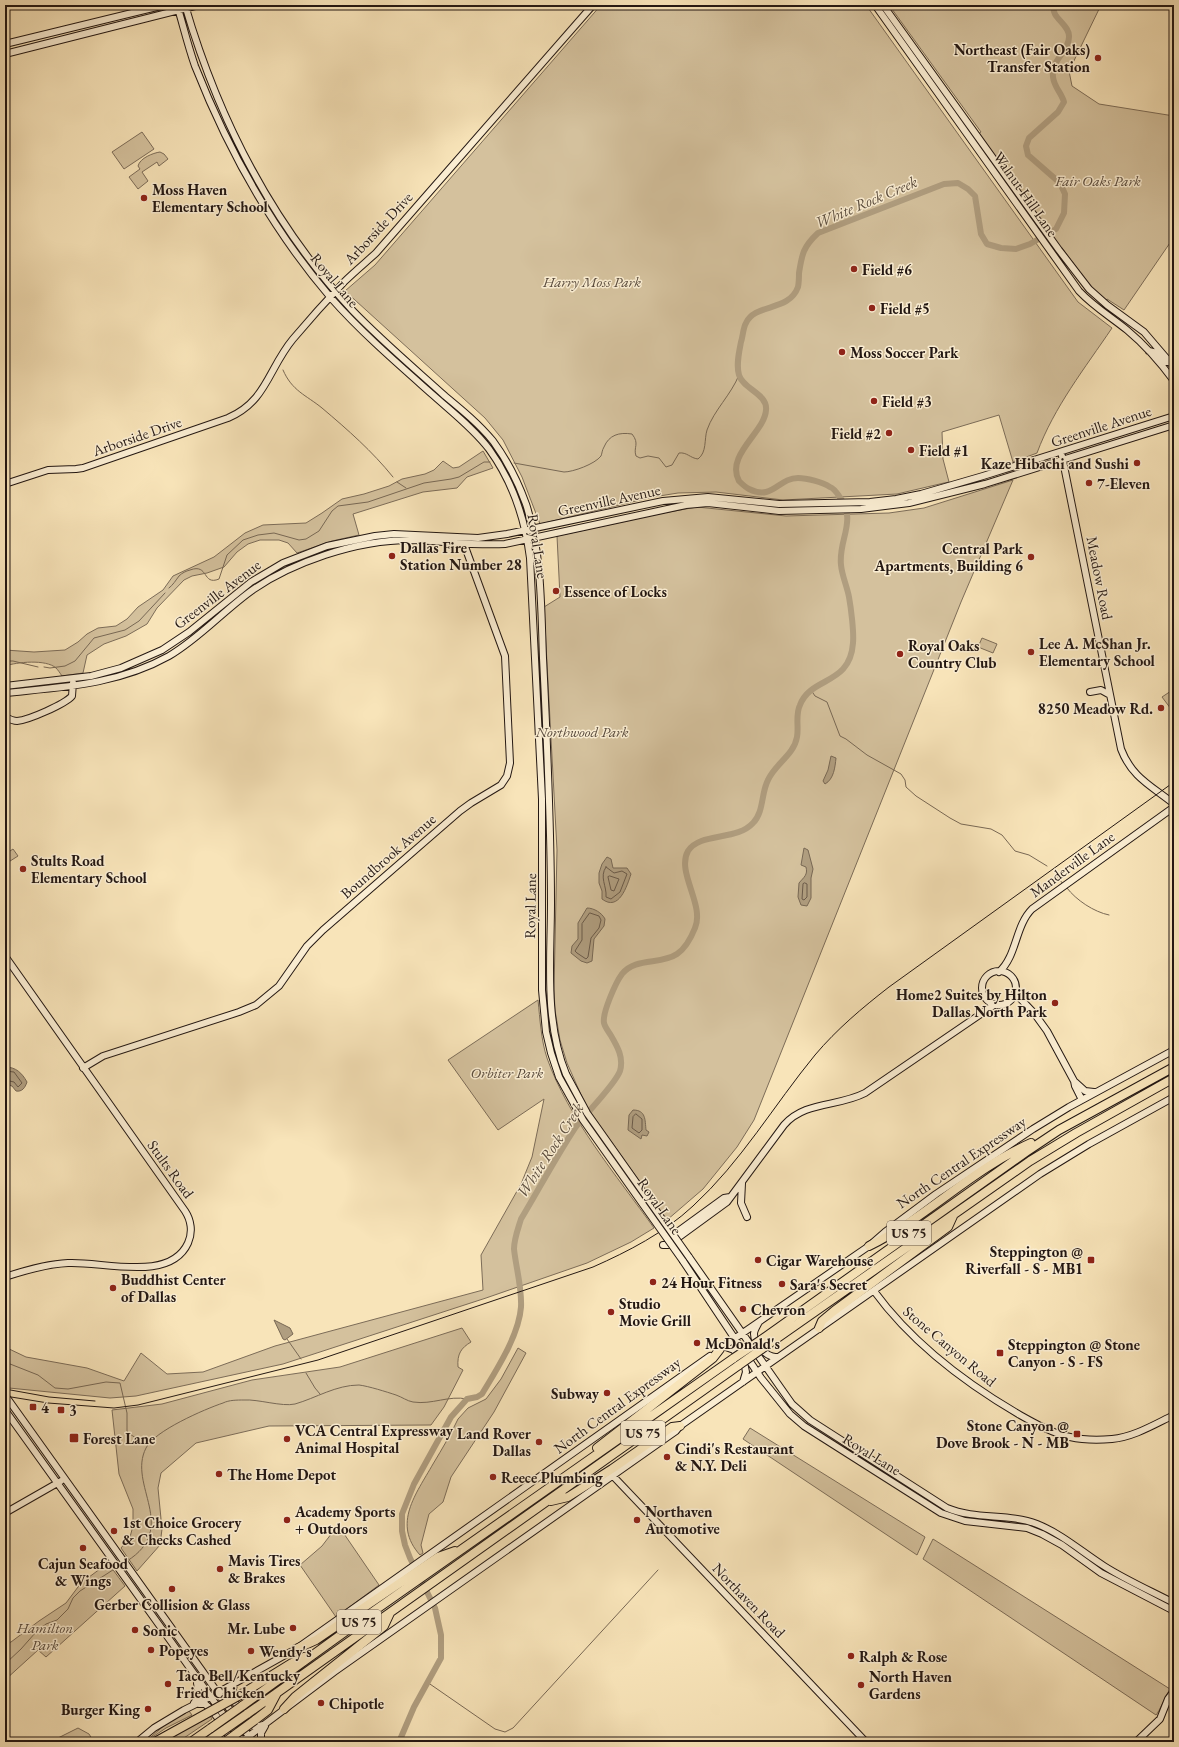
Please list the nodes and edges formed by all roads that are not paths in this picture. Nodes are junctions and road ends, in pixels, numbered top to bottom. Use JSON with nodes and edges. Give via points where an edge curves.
{"nodes":[{"id":1,"x":165,"y":5,"type":"edge"},
{"id":2,"x":198,"y":5,"type":"edge"},
{"id":3,"x":593,"y":5,"type":"edge"},
{"id":4,"x":875,"y":5,"type":"edge"},
{"id":5,"x":883,"y":5,"type":"edge"},
{"id":6,"x":186,"y":6,"type":"edge"},
{"id":7,"x":177,"y":8,"type":"edge"},
{"id":8,"x":102,"y":20,"type":"junction"},
{"id":9,"x":104,"y":28,"type":"junction"},
{"id":10,"x":5,"y":44,"type":"edge"},
{"id":11,"x":910,"y":48,"type":"junction"},
{"id":12,"x":5,"y":54,"type":"edge"},
{"id":13,"x":336,"y":291,"type":"junction"},
{"id":14,"x":331,"y":297,"type":"junction"},
{"id":15,"x":1136,"y":325,"type":"junction"},
{"id":16,"x":1131,"y":333,"type":"junction"},
{"id":17,"x":1149,"y":351,"type":"junction"},
{"id":18,"x":1172,"y":364,"type":"edge"},
{"id":19,"x":1174,"y":381,"type":"edge"},
{"id":20,"x":1174,"y":416,"type":"edge"},
{"id":21,"x":1174,"y":425,"type":"edge"},
{"id":22,"x":1112,"y":435,"type":"junction"},
{"id":23,"x":1114,"y":443,"type":"junction"},
{"id":24,"x":1061,"y":453,"type":"junction"},
{"id":25,"x":1063,"y":460,"type":"junction"},
{"id":26,"x":508,"y":465,"type":"junction"},
{"id":27,"x":501,"y":468,"type":"junction"},
{"id":28,"x":984,"y":476,"type":"junction"},
{"id":29,"x":5,"y":484,"type":"edge"},
{"id":30,"x":985,"y":484,"type":"junction"},
{"id":31,"x":948,"y":486,"type":"junction"},
{"id":32,"x":950,"y":494,"type":"junction"},
{"id":33,"x":913,"y":499,"type":"junction"},
{"id":34,"x":708,"y":500,"type":"junction"},
{"id":35,"x":606,"y":513,"type":"junction"},
{"id":36,"x":608,"y":521,"type":"junction"},
{"id":37,"x":533,"y":529,"type":"junction"},
{"id":38,"x":525,"y":531,"type":"junction"},
{"id":39,"x":375,"y":536,"type":"junction"},
{"id":40,"x":412,"y":537,"type":"junction"},
{"id":41,"x":534,"y":538,"type":"junction"},
{"id":42,"x":527,"y":539,"type":"junction"},
{"id":43,"x":375,"y":543,"type":"junction"},
{"id":44,"x":337,"y":544,"type":"junction"},
{"id":45,"x":464,"y":544,"type":"junction"},
{"id":46,"x":338,"y":551,"type":"junction"},
{"id":47,"x":73,"y":682,"type":"junction"},
{"id":48,"x":5,"y":686,"type":"edge"},
{"id":49,"x":1090,"y":692,"type":"dead end"},
{"id":50,"x":5,"y":694,"type":"edge"},
{"id":51,"x":1110,"y":695,"type":"junction"},
{"id":52,"x":5,"y":717,"type":"edge"},
{"id":53,"x":1174,"y":806,"type":"edge"},
{"id":54,"x":5,"y":956,"type":"edge"},
{"id":55,"x":1008,"y":961,"type":"junction"},
{"id":56,"x":999,"y":972,"type":"junction"},
{"id":57,"x":1008,"y":974,"type":"junction"},
{"id":58,"x":1015,"y":993,"type":"junction"},
{"id":59,"x":986,"y":1000,"type":"junction"},
{"id":60,"x":1010,"y":1001,"type":"junction"},
{"id":61,"x":994,"y":1005,"type":"junction"},
{"id":62,"x":1027,"y":1007,"type":"junction"},
{"id":63,"x":981,"y":1014,"type":"junction"},
{"id":64,"x":545,"y":1022,"type":"junction"},
{"id":65,"x":552,"y":1022,"type":"junction"},
{"id":66,"x":1174,"y":1050,"type":"edge"},
{"id":67,"x":1174,"y":1067,"type":"edge"},
{"id":68,"x":83,"y":1068,"type":"junction"},
{"id":69,"x":1174,"y":1078,"type":"edge"},
{"id":70,"x":1074,"y":1081,"type":"junction"},
{"id":71,"x":1096,"y":1092,"type":"junction"},
{"id":72,"x":1174,"y":1097,"type":"edge"},
{"id":73,"x":1082,"y":1100,"type":"junction"},
{"id":74,"x":1059,"y":1130,"type":"junction"},
{"id":75,"x":743,"y":1182,"type":"junction"},
{"id":76,"x":730,"y":1197,"type":"junction"},
{"id":77,"x":954,"y":1213,"type":"junction"},
{"id":78,"x":747,"y":1217,"type":"dead end"},
{"id":79,"x":869,"y":1246,"type":"junction"},
{"id":80,"x":5,"y":1277,"type":"edge"},
{"id":81,"x":874,"y":1291,"type":"junction"},
{"id":82,"x":759,"y":1321,"type":"junction"},
{"id":83,"x":819,"y":1328,"type":"junction"},
{"id":84,"x":743,"y":1333,"type":"junction"},
{"id":85,"x":735,"y":1338,"type":"junction"},
{"id":86,"x":763,"y":1343,"type":"junction"},
{"id":87,"x":722,"y":1348,"type":"junction"},
{"id":88,"x":778,"y":1357,"type":"junction"},
{"id":89,"x":766,"y":1366,"type":"junction"},
{"id":90,"x":756,"y":1372,"type":"junction"},
{"id":91,"x":743,"y":1382,"type":"junction"},
{"id":92,"x":5,"y":1395,"type":"edge"},
{"id":93,"x":5,"y":1410,"type":"edge"},
{"id":94,"x":1174,"y":1415,"type":"edge"},
{"id":95,"x":680,"y":1426,"type":"junction"},
{"id":96,"x":832,"y":1435,"type":"junction"},
{"id":97,"x":828,"y":1442,"type":"junction"},
{"id":98,"x":582,"y":1465,"type":"junction"},
{"id":99,"x":887,"y":1470,"type":"junction"},
{"id":100,"x":613,"y":1476,"type":"junction"},
{"id":101,"x":883,"y":1477,"type":"junction"},
{"id":102,"x":64,"y":1479,"type":"junction"},
{"id":103,"x":58,"y":1483,"type":"junction"},
{"id":104,"x":546,"y":1502,"type":"junction"},
{"id":105,"x":5,"y":1514,"type":"edge"},
{"id":106,"x":98,"y":1524,"type":"junction"},
{"id":107,"x":90,"y":1529,"type":"junction"},
{"id":108,"x":464,"y":1549,"type":"junction"},
{"id":109,"x":392,"y":1583,"type":"junction"},
{"id":110,"x":1150,"y":1591,"type":"junction"},
{"id":111,"x":150,"y":1597,"type":"junction"},
{"id":112,"x":1147,"y":1597,"type":"junction"},
{"id":113,"x":142,"y":1602,"type":"junction"},
{"id":114,"x":1174,"y":1603,"type":"edge"},
{"id":115,"x":149,"y":1611,"type":"junction"},
{"id":116,"x":1174,"y":1611,"type":"edge"},
{"id":117,"x":390,"y":1612,"type":"junction"},
{"id":118,"x":181,"y":1641,"type":"junction"},
{"id":119,"x":175,"y":1647,"type":"junction"},
{"id":120,"x":296,"y":1649,"type":"joint"},
{"id":121,"x":321,"y":1649,"type":"junction"},
{"id":122,"x":194,"y":1674,"type":"junction"},
{"id":123,"x":208,"y":1678,"type":"junction"},
{"id":124,"x":234,"y":1684,"type":"junction"},
{"id":125,"x":279,"y":1691,"type":"junction"},
{"id":126,"x":1174,"y":1691,"type":"edge"},
{"id":127,"x":218,"y":1692,"type":"junction"},
{"id":128,"x":210,"y":1697,"type":"junction"},
{"id":129,"x":188,"y":1708,"type":"junction"},
{"id":130,"x":284,"y":1709,"type":"junction"},
{"id":131,"x":266,"y":1724,"type":"junction"},
{"id":132,"x":249,"y":1736,"type":"junction"},
{"id":133,"x":210,"y":1740,"type":"edge"},
{"id":134,"x":137,"y":1742,"type":"edge"},
{"id":135,"x":155,"y":1742,"type":"edge"},
{"id":136,"x":191,"y":1742,"type":"edge"},
{"id":137,"x":225,"y":1742,"type":"edge"},
{"id":138,"x":230,"y":1742,"type":"edge"},
{"id":139,"x":242,"y":1742,"type":"edge"},
{"id":140,"x":253,"y":1742,"type":"edge"},
{"id":141,"x":261,"y":1742,"type":"edge"},
{"id":142,"x":866,"y":1742,"type":"edge"},
{"id":143,"x":1136,"y":1742,"type":"edge"}],
"edges":[{"from":1,"to":8,"type":"main road"},
{"from":2,"to":6,"type":"main road"},
{"from":3,"to":13,"type":"main road","name":"Arborside Drive","via":[[376,253]]},
{"from":4,"to":11,"type":"main road","name":"Walnut Hill Lane"},
{"from":5,"to":11,"type":"main road","name":"Walnut Hill Lane"},
{"from":6,"to":7,"type":"main road"},
{"from":6,"to":13,"type":"main road","name":"Royal Lane","via":[[199,53],[219,103],[255,174],[280,217]]},
{"from":7,"to":9,"type":"main road"},
{"from":7,"to":14,"type":"main road","name":"Royal Lane","via":[[198,71],[248,178],[284,236]]},
{"from":8,"to":9,"type":"main road"},
{"from":8,"to":10,"type":"main road"},
{"from":9,"to":12,"type":"main road"},
{"from":11,"to":15,"type":"main road","name":"Walnut Hill Lane","via":[[971,126],[1059,250],[1090,289],[1107,305]]},
{"from":11,"to":16,"type":"main road","name":"Walnut Hill Lane","via":[[1085,298]]},
{"from":13,"to":14,"type":"main road","name":"Arborside Drive"},
{"from":13,"to":26,"type":"main road","name":"Royal Lane","via":[[380,338],[480,426]]},
{"from":14,"to":27,"type":"main road","name":"Royal Lane","via":[[370,338],[477,435]]},
{"from":14,"to":29,"type":"main road","name":"Arborside Drive","via":[[285,349],[259,396],[238,414],[83,468],[48,470]]},
{"from":15,"to":16,"type":"main road"},
{"from":15,"to":18,"type":"main road","name":"Walnut Hill Lane","via":[[1154,341]]},
{"from":16,"to":17,"type":"main road","name":"Walnut Hill Lane"},
{"from":17,"to":18,"type":"main road","via":[[1157,353]]},
{"from":17,"to":19,"type":"main road","name":"Walnut Hill Lane"},
{"from":20,"to":22,"type":"main road","name":"Greenville Avenue"},
{"from":21,"to":23,"type":"main road","name":"Greenville Avenue"},
{"from":22,"to":23,"type":"main road"},
{"from":22,"to":24,"type":"main road","name":"Greenville Avenue"},
{"from":23,"to":25,"type":"main road","name":"Greenville Avenue"},
{"from":24,"to":25,"type":"main road","name":"Meadow Road"},
{"from":24,"to":28,"type":"main road","name":"Greenville Avenue"},
{"from":25,"to":30,"type":"main road","name":"Greenville Avenue"},
{"from":25,"to":51,"type":"main road","name":"Meadow Road"},
{"from":26,"to":27,"type":"main road"},
{"from":26,"to":37,"type":"main road","name":"Royal Lane","via":[[522,493]]},
{"from":27,"to":38,"type":"main road","name":"Royal Lane","via":[[517,500]]},
{"from":28,"to":30,"type":"main road"},
{"from":28,"to":31,"type":"main road","name":"Greenville Avenue"},
{"from":30,"to":32,"type":"main road","name":"Greenville Avenue"},
{"from":31,"to":32,"type":"main road"},
{"from":31,"to":33,"type":"main road","name":"Greenville Avenue"},
{"from":32,"to":33,"type":"main road","name":"Greenville Avenue"},
{"from":33,"to":34,"type":"main road","name":"Greenville Avenue","via":[[780,504]]},
{"from":33,"to":34,"type":"main road","name":"Greenville Avenue","via":[[861,509],[767,511]]},
{"from":34,"to":35,"type":"main road","name":"Greenville Avenue","via":[[671,499]]},
{"from":34,"to":36,"type":"main road","name":"Greenville Avenue"},
{"from":35,"to":36,"type":"main road"},
{"from":35,"to":37,"type":"main road","name":"Greenville Avenue"},
{"from":36,"to":41,"type":"main road","name":"Greenville Avenue"},
{"from":37,"to":38,"type":"main road","name":"Greenville Avenue"},
{"from":37,"to":41,"type":"main road","name":"Royal Lane"},
{"from":38,"to":40,"type":"main road","name":"Greenville Avenue","via":[[478,538]]},
{"from":38,"to":42,"type":"main road","name":"Royal Lane"},
{"from":39,"to":40,"type":"main road","name":"Greenville Avenue"},
{"from":39,"to":43,"type":"main road"},
{"from":39,"to":44,"type":"main road","name":"Greenville Avenue"},
{"from":40,"to":43,"type":"main road","name":"Greenville Avenue"},
{"from":40,"to":45,"type":"main road","name":"Greenville Avenue"},
{"from":41,"to":42,"type":"main road","name":"Greenville Avenue"},
{"from":41,"to":65,"type":"main road","name":"Royal Lane","via":[[540,591],[549,784]]},
{"from":42,"to":45,"type":"main road","name":"Greenville Avenue","via":[[505,544]]},
{"from":42,"to":64,"type":"main road","name":"Royal Lane","via":[[533,606],[542,799],[542,978]]},
{"from":43,"to":46,"type":"main road","name":"Greenville Avenue"},
{"from":44,"to":46,"type":"main road"},
{"from":44,"to":47,"type":"main road","name":"Greenville Avenue","via":[[283,563],[251,582],[189,632],[162,650],[102,674]]},
{"from":45,"to":68,"type":"main road","name":"Boundbrook Avenue","via":[[505,656],[510,763],[505,781],[460,812],[323,930],[307,946],[282,982],[264,999],[239,1012],[103,1056]]},
{"from":46,"to":47,"type":"main road","name":"Greenville Avenue","via":[[299,565],[255,588],[178,650],[158,661],[108,680]]},
{"from":47,"to":48,"type":"main road","name":"Greenville Avenue"},
{"from":47,"to":50,"type":"main road","name":"Greenville Avenue"},
{"from":47,"to":52,"type":"main road","via":[[72,696],[66,701],[18,721]]},
{"from":49,"to":51,"type":"main road","via":[[1101,690]]},
{"from":51,"to":53,"type":"main road","name":"Meadow Road","via":[[1120,742],[1128,763],[1138,778]]},
{"from":53,"to":55,"type":"main road","name":"Manderville Lane","via":[[1035,906],[1026,915]]},
{"from":54,"to":68,"type":"main road","name":"Stults Road"},
{"from":55,"to":56,"type":"main road","name":"Manderville Lane"},
{"from":55,"to":57,"type":"main road","name":"Manderville Lane"},
{"from":56,"to":57,"type":"main road"},
{"from":56,"to":59,"type":"main road","via":[[984,979],[982,989]]},
{"from":57,"to":58,"type":"main road","via":[[1014,982]]},
{"from":58,"to":60,"type":"main road"},
{"from":58,"to":62,"type":"main road"},
{"from":59,"to":61,"type":"main road"},
{"from":59,"to":63,"type":"main road"},
{"from":60,"to":61,"type":"main road"},
{"from":60,"to":62,"type":"main road"},
{"from":61,"to":63,"type":"main road"},
{"from":62,"to":70,"type":"main road","via":[[1047,1031]]},
{"from":63,"to":75,"type":"main road","via":[[865,1093],[855,1098],[810,1108],[793,1116]]},
{"from":64,"to":65,"type":"main road"},
{"from":64,"to":85,"type":"main road","name":"Royal Lane","bridge":true,"via":[[551,1053],[560,1077],[583,1120]]},
{"from":65,"to":84,"type":"main road","name":"Royal Lane","bridge":true,"via":[[566,1074],[587,1113]]},
{"from":66,"to":71,"type":"main road","name":"North Central Expressway"},
{"from":67,"to":74,"type":"highway","name":"North Central Expressway","number":"US 75"},
{"from":68,"to":80,"type":"main road","name":"Stults Road","via":[[185,1210],[190,1223],[189,1241],[176,1257],[153,1267],[58,1264],[29,1269]]},
{"from":69,"to":77,"type":"highway","name":"North Central Expressway","number":"US 75","via":[[1052,1146]]},
{"from":70,"to":71,"type":"main road","via":[[1085,1091]]},
{"from":70,"to":73,"type":"main road"},
{"from":71,"to":73,"type":"main road","name":"North Central Expressway"},
{"from":72,"to":81,"type":"main road","via":[[1040,1174]]},
{"from":73,"to":79,"type":"main road","name":"North Central Expressway","via":[[959,1178]]},
{"from":74,"to":79,"type":"highway","via":[[999,1161],[888,1237]]},
{"from":74,"to":86,"type":"highway","name":"North Central Expressway","number":"US 75","via":[[940,1211]]},
{"from":75,"to":76,"type":"main road"},
{"from":75,"to":78,"type":"main road","via":[[741,1203]]},
{"from":76,"to":76,"type":"main road","via":[[724,1198],[675,1233],[663,1245],[668,1245],[721,1207]]},
{"from":77,"to":83,"type":"highway","via":[[948,1227],[834,1311],[822,1321]]},
{"from":77,"to":86,"type":"highway","name":"North Central Expressway","number":"US 75"},
{"from":79,"to":82,"type":"main road","name":"North Central Expressway"},
{"from":81,"to":83,"type":"main road"},
{"from":81,"to":94,"type":"main road","name":"Stone Canyon Road","via":[[900,1323],[957,1373],[992,1399],[1046,1429],[1076,1438],[1114,1438],[1140,1431]]},
{"from":82,"to":84,"type":"main road","name":"North Central Expressway"},
{"from":82,"to":88,"type":"main road","via":[[754,1332],[755,1339],[768,1356]]},
{"from":83,"to":88,"type":"main road"},
{"from":84,"to":85,"type":"main road","name":"North Central Expressway"},
{"from":84,"to":89,"type":"main road","name":"Royal Lane"},
{"from":85,"to":87,"type":"main road","name":"North Central Expressway"},
{"from":85,"to":90,"type":"main road","name":"Royal Lane"},
{"from":86,"to":98,"type":"highway","name":"North Central Expressway","number":"US 75","bridge":true,"via":[[734,1358]]},
{"from":86,"to":104,"type":"highway","name":"North Central Expressway","number":"US 75","bridge":true,"via":[[740,1365]]},
{"from":87,"to":91,"type":"main road","via":[[734,1350],[745,1367]]},
{"from":87,"to":98,"type":"highway","via":[[713,1358],[590,1453]]},
{"from":87,"to":109,"type":"main road","name":"North Central Expressway"},
{"from":88,"to":89,"type":"main road"},
{"from":89,"to":90,"type":"main road"},
{"from":89,"to":96,"type":"main road","name":"Royal Lane","via":[[795,1407]]},
{"from":90,"to":91,"type":"main road"},
{"from":90,"to":97,"type":"main road","name":"Royal Lane","via":[[794,1418]]},
{"from":91,"to":95,"type":"main road"},
{"from":92,"to":102,"type":"main road"},
{"from":93,"to":103,"type":"main road"},
{"from":95,"to":100,"type":"main road"},
{"from":95,"to":104,"type":"highway","via":[[672,1427],[568,1497]]},
{"from":96,"to":97,"type":"main road"},
{"from":96,"to":99,"type":"main road","name":"Royal Lane"},
{"from":97,"to":101,"type":"main road","name":"Royal Lane"},
{"from":98,"to":108,"type":"highway","name":"North Central Expressway","number":"US 75"},
{"from":99,"to":101,"type":"main road"},
{"from":99,"to":110,"type":"main road","name":"Royal Lane","via":[[953,1510],[1024,1520],[1044,1527],[1104,1567]]},
{"from":100,"to":130,"type":"main road"},
{"from":100,"to":142,"type":"main road","name":"Northaven Road"},
{"from":101,"to":112,"type":"main road","name":"Royal Lane","via":[[948,1515],[975,1523],[1027,1528],[1042,1534],[1101,1573]]},
{"from":102,"to":103,"type":"main road"},
{"from":102,"to":106,"type":"main road"},
{"from":103,"to":105,"type":"main road"},
{"from":103,"to":107,"type":"main road"},
{"from":104,"to":117,"type":"highway","name":"North Central Expressway","number":"US 75"},
{"from":106,"to":107,"type":"main road"},
{"from":106,"to":111,"type":"main road"},
{"from":107,"to":113,"type":"main road"},
{"from":108,"to":109,"type":"highway","via":[[438,1557]]},
{"from":108,"to":121,"type":"highway","name":"North Central Expressway","number":"US 75"},
{"from":109,"to":120,"type":"highway","via":[[316,1640]]},
{"from":110,"to":112,"type":"main road"},
{"from":110,"to":114,"type":"main road","name":"Royal Lane"},
{"from":111,"to":113,"type":"main road"},
{"from":111,"to":118,"type":"main road"},
{"from":112,"to":116,"type":"main road","name":"Royal Lane"},
{"from":113,"to":115,"type":"main road"},
{"from":115,"to":118,"type":"main road","via":[[171,1637]]},
{"from":115,"to":119,"type":"main road"},
{"from":117,"to":125,"type":"highway","name":"North Central Expressway","number":"US 75"},
{"from":117,"to":130,"type":"highway","via":[[384,1626],[295,1697]]},
{"from":118,"to":123,"type":"main road"},
{"from":119,"to":122,"type":"main road"},
{"from":119,"to":123,"type":"main road","via":[[182,1649]]},
{"from":120,"to":124,"type":"main road"},
{"from":121,"to":135,"type":"highway","bridge":true,"via":[[292,1662],[240,1695]]},
{"from":121,"to":136,"type":"highway","name":"North Central Expressway","number":"US 75","bridge":true},
{"from":122,"to":128,"type":"main road"},
{"from":122,"to":129,"type":"main road","via":[[199,1696]]},
{"from":123,"to":127,"type":"main road"},
{"from":124,"to":127,"type":"main road"},
{"from":124,"to":131,"type":"main road","via":[[232,1698],[249,1723],[256,1727]]},
{"from":125,"to":133,"type":"highway","name":"North Central Expressway","number":"US 75","bridge":true},
{"from":125,"to":137,"type":"highway","bridge":true,"via":[[268,1710]]},
{"from":126,"to":143,"type":"main road","via":[[1168,1698],[1160,1718]]},
{"from":127,"to":128,"type":"main road"},
{"from":127,"to":132,"type":"main road"},
{"from":128,"to":129,"type":"main road"},
{"from":128,"to":139,"type":"main road"},
{"from":129,"to":134,"type":"main road","via":[[154,1728]]},
{"from":129,"to":138,"type":"main road","via":[[200,1704],[207,1705],[230,1736]]},
{"from":130,"to":131,"type":"main road"},
{"from":131,"to":132,"type":"main road"},
{"from":131,"to":141,"type":"main road","via":[[261,1733]]},
{"from":132,"to":139,"type":"main road"},
{"from":132,"to":140,"type":"main road"}]}
